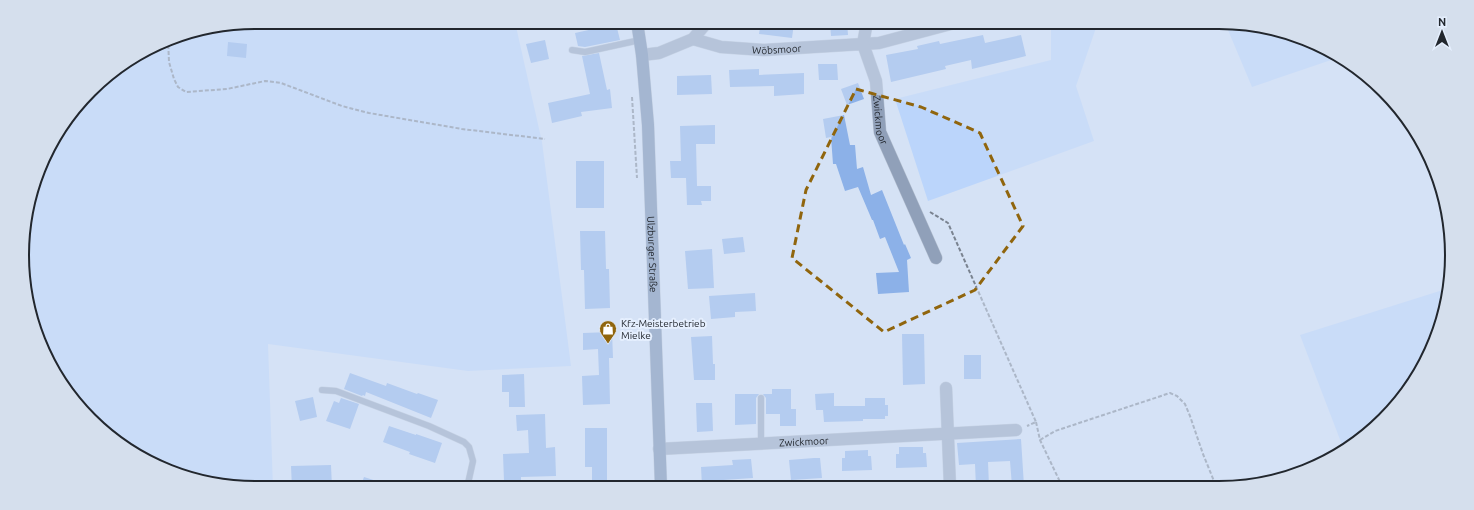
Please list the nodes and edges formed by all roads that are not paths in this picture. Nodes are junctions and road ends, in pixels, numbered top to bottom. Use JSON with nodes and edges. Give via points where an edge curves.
{"nodes":[{"id":1,"x":638,"y":29,"type":"edge"},
{"id":2,"x":701,"y":29,"type":"edge"},
{"id":3,"x":866,"y":29,"type":"edge"},
{"id":4,"x":932,"y":29,"type":"edge"},
{"id":5,"x":693,"y":39,"type":"junction"},
{"id":6,"x":640,"y":40,"type":"junction"},
{"id":7,"x":863,"y":44,"type":"junction"},
{"id":8,"x":572,"y":50,"type":"dead end"},
{"id":9,"x":642,"y":55,"type":"junction"},
{"id":10,"x":936,"y":258,"type":"dead end"},
{"id":11,"x":946,"y":388,"type":"dead end"},
{"id":12,"x":322,"y":390,"type":"dead end"},
{"id":13,"x":761,"y":398,"type":"dead end"},
{"id":14,"x":1016,"y":430,"type":"road end"},
{"id":15,"x":948,"y":434,"type":"junction"},
{"id":16,"x":762,"y":443,"type":"junction"},
{"id":17,"x":659,"y":449,"type":"junction"},
{"id":18,"x":469,"y":481,"type":"edge"},
{"id":19,"x":661,"y":481,"type":"edge"},
{"id":20,"x":950,"y":481,"type":"edge"}],
"edges":[{"from":1,"to":6,"type":"main road","name":"Ulzburger Straße"},
{"from":2,"to":5,"type":"street"},
{"from":3,"to":7,"type":"street"},
{"from":4,"to":7,"type":"street","name":"Wöbsmoor","via":[[879,43]]},
{"from":5,"to":7,"type":"street","name":"Wöbsmoor","via":[[721,47],[764,50]]},
{"from":5,"to":9,"type":"street","via":[[659,53]]},
{"from":6,"to":8,"type":"lane","via":[[585,52]]},
{"from":6,"to":9,"type":"main road","name":"Ulzburger Straße"},
{"from":7,"to":10,"type":"street","name":"Zwickmoor","via":[[876,81],[880,132]]},
{"from":9,"to":17,"type":"main road","name":"Ulzburger Straße","via":[[648,124]]},
{"from":11,"to":15,"type":"street"},
{"from":12,"to":18,"type":"lane","via":[[336,391],[464,442],[469,447],[473,461]]},
{"from":13,"to":16,"type":"lane"},
{"from":14,"to":15,"type":"street","name":"Zwickmoor"},
{"from":15,"to":16,"type":"street","name":"Zwickmoor"},
{"from":15,"to":20,"type":"street"},
{"from":16,"to":17,"type":"street","name":"Zwickmoor"},
{"from":17,"to":19,"type":"main road","name":"Ulzburger Straße"}]}
